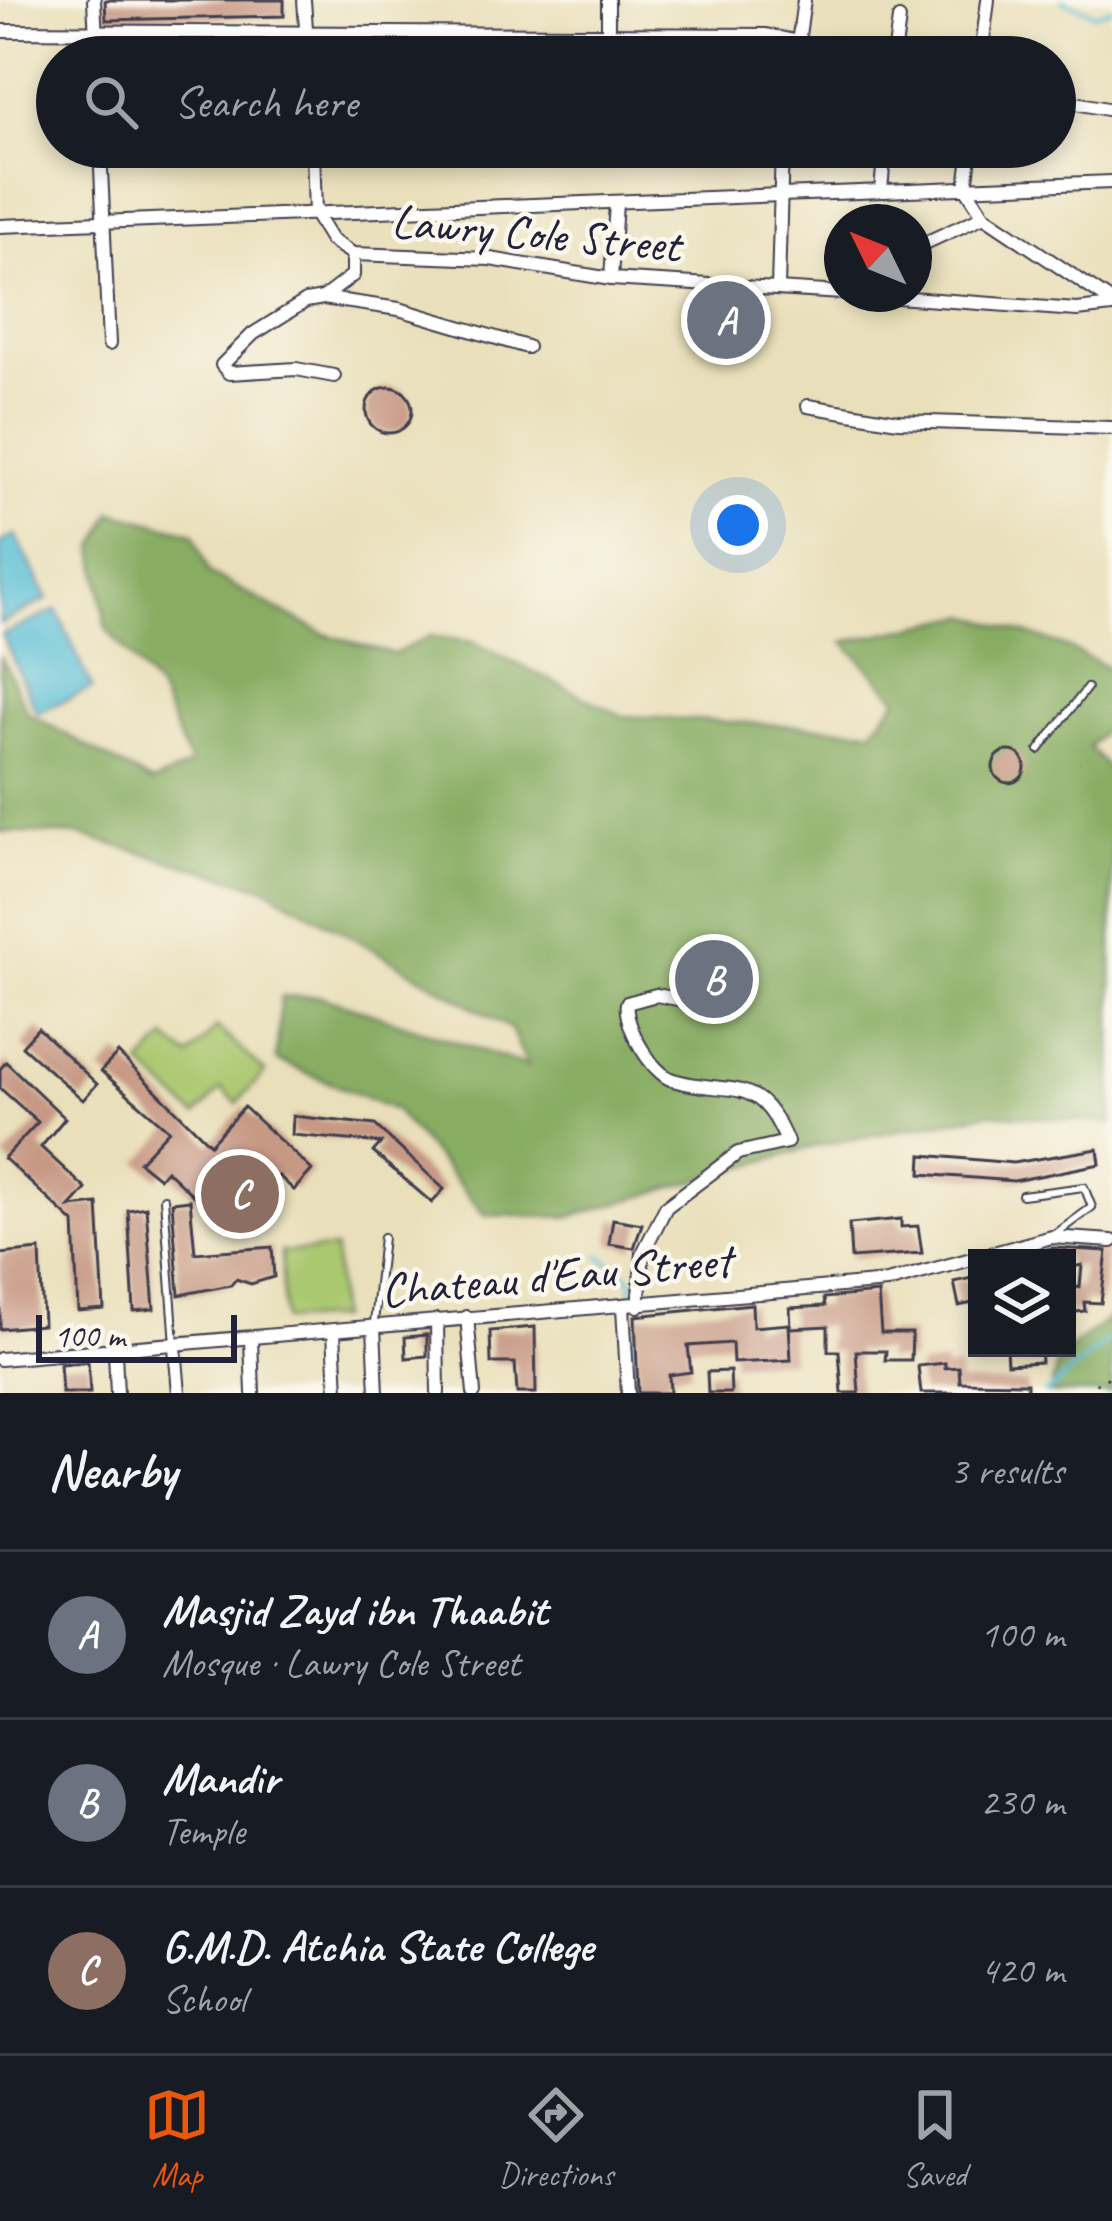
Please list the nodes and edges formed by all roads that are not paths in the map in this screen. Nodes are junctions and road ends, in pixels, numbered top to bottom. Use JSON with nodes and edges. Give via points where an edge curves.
{"nodes":[{"id":1,"x":94,"y":0,"type":"edge"},
{"id":2,"x":304,"y":0,"type":"edge"},
{"id":3,"x":608,"y":0,"type":"edge"},
{"id":4,"x":803,"y":0,"type":"edge"},
{"id":5,"x":988,"y":0,"type":"edge"},
{"id":6,"x":899,"y":19,"type":"dead end"},
{"id":7,"x":96,"y":30,"type":"junction"},
{"id":8,"x":307,"y":30,"type":"junction"},
{"id":9,"x":0,"y":31,"type":"edge"},
{"id":10,"x":608,"y":33,"type":"junction"},
{"id":11,"x":96,"y":36,"type":"edge"},
{"id":12,"x":307,"y":36,"type":"edge"},
{"id":13,"x":768,"y":36,"type":"edge"},
{"id":14,"x":799,"y":36,"type":"edge"},
{"id":15,"x":897,"y":36,"type":"edge"},
{"id":16,"x":984,"y":36,"type":"edge"},
{"id":17,"x":1076,"y":103,"type":"edge"},
{"id":18,"x":1112,"y":110,"type":"edge"},
{"id":19,"x":101,"y":168,"type":"edge"},
{"id":20,"x":314,"y":168,"type":"edge"},
{"id":21,"x":780,"y":168,"type":"edge"},
{"id":22,"x":883,"y":168,"type":"edge"},
{"id":23,"x":968,"y":168,"type":"edge"},
{"id":24,"x":1112,"y":182,"type":"edge"},
{"id":25,"x":966,"y":188,"type":"junction"},
{"id":26,"x":881,"y":190,"type":"junction"},
{"id":27,"x":777,"y":194,"type":"junction"},
{"id":28,"x":616,"y":202,"type":"junction"},
{"id":29,"x":315,"y":214,"type":"junction"},
{"id":30,"x":984,"y":216,"type":"junction"},
{"id":31,"x":103,"y":219,"type":"junction"},
{"id":32,"x":0,"y":226,"type":"edge"},
{"id":33,"x":932,"y":240,"type":"edge"},
{"id":34,"x":353,"y":254,"type":"junction"},
{"id":35,"x":611,"y":279,"type":"junction"},
{"id":36,"x":778,"y":289,"type":"junction"},
{"id":37,"x":824,"y":289,"type":"edge"},
{"id":38,"x":323,"y":298,"type":"junction"},
{"id":39,"x":932,"y":300,"type":"edge"},
{"id":40,"x":1112,"y":304,"type":"edge"},
{"id":41,"x":110,"y":344,"type":"dead end"},
{"id":42,"x":527,"y":347,"type":"dead end"},
{"id":43,"x":334,"y":376,"type":"dead end"},
{"id":44,"x":808,"y":406,"type":"dead end"},
{"id":45,"x":1112,"y":428,"type":"edge"},
{"id":46,"x":1087,"y":688,"type":"dead end"},
{"id":47,"x":1039,"y":751,"type":"dead end"},
{"id":48,"x":677,"y":999,"type":"dead end"},
{"id":49,"x":1022,"y":1195,"type":"dead end"},
{"id":50,"x":164,"y":1198,"type":"dead end"},
{"id":51,"x":1052,"y":1237,"type":"junction"},
{"id":52,"x":383,"y":1238,"type":"dead end"},
{"id":53,"x":1112,"y":1241,"type":"edge"},
{"id":54,"x":631,"y":1306,"type":"junction"},
{"id":55,"x":467,"y":1317,"type":"junction"},
{"id":56,"x":437,"y":1320,"type":"junction"},
{"id":57,"x":374,"y":1327,"type":"junction"},
{"id":58,"x":334,"y":1331,"type":"junction"},
{"id":59,"x":251,"y":1339,"type":"junction"},
{"id":60,"x":175,"y":1347,"type":"junction"},
{"id":61,"x":115,"y":1353,"type":"junction"},
{"id":62,"x":0,"y":1359,"type":"edge"},
{"id":63,"x":117,"y":1393,"type":"edge"},
{"id":64,"x":179,"y":1393,"type":"edge"},
{"id":65,"x":253,"y":1393,"type":"edge"},
{"id":66,"x":337,"y":1393,"type":"edge"},
{"id":67,"x":377,"y":1393,"type":"edge"},
{"id":68,"x":438,"y":1393,"type":"edge"},
{"id":69,"x":474,"y":1393,"type":"edge"},
{"id":70,"x":628,"y":1393,"type":"edge"}],
"edges":[{"from":1,"to":7,"type":"street"},
{"from":2,"to":8,"type":"street"},
{"from":3,"to":10,"type":"street"},
{"from":4,"to":14,"type":"street"},
{"from":5,"to":16,"type":"street"},
{"from":6,"to":15,"type":"street"},
{"from":7,"to":8,"type":"street"},
{"from":7,"to":9,"type":"street"},
{"from":7,"to":11,"type":"street"},
{"from":8,"to":10,"type":"street"},
{"from":8,"to":12,"type":"street"},
{"from":10,"to":13,"type":"street"},
{"from":17,"to":18,"type":"street"},
{"from":19,"to":31,"type":"street"},
{"from":20,"to":29,"type":"street"},
{"from":21,"to":27,"type":"street"},
{"from":22,"to":26,"type":"street"},
{"from":23,"to":25,"type":"street"},
{"from":24,"to":25,"type":"street"},
{"from":25,"to":26,"type":"street"},
{"from":25,"to":30,"type":"street"},
{"from":26,"to":27,"type":"street"},
{"from":27,"to":28,"type":"street"},
{"from":27,"to":36,"type":"street"},
{"from":28,"to":29,"type":"street"},
{"from":28,"to":35,"type":"street"},
{"from":29,"to":31,"type":"street"},
{"from":29,"to":34,"type":"street","name":"Lawry Cole Street","via":[[331,240]]},
{"from":30,"to":33,"type":"street"},
{"from":30,"to":40,"type":"street"},
{"from":31,"to":32,"type":"street"},
{"from":31,"to":41,"type":"street"},
{"from":34,"to":35,"type":"street","name":"Lawry Cole Street","via":[[490,259]]},
{"from":34,"to":38,"type":"street","via":[[353,275]]},
{"from":35,"to":36,"type":"street","name":"Lawry Cole Street"},
{"from":36,"to":37,"type":"street","name":"Lawry Cole Street"},
{"from":38,"to":42,"type":"street","via":[[399,309]]},
{"from":38,"to":43,"type":"street","via":[[253,334],[222,365],[229,373]]},
{"from":39,"to":40,"type":"street","via":[[1078,310]]},
{"from":44,"to":45,"type":"street","via":[[898,421]]},
{"from":46,"to":47,"type":"lane"},
{"from":48,"to":54,"type":"street","via":[[627,1003],[629,1025],[657,1069],[675,1081],[754,1094],[787,1142],[738,1153],[666,1207]]},
{"from":49,"to":51,"type":"lane","via":[[1084,1187],[1092,1207]]},
{"from":50,"to":60,"type":"lane"},
{"from":51,"to":53,"type":"street","name":"Chateau d'Eau Street"},
{"from":51,"to":54,"type":"street","name":"Chateau d'Eau Street","via":[[887,1282]]},
{"from":52,"to":57,"type":"lane"},
{"from":54,"to":55,"type":"street","name":"Chateau d'Eau Street"},
{"from":54,"to":70,"type":"street"},
{"from":55,"to":56,"type":"street","name":"Chateau d'Eau Street"},
{"from":55,"to":69,"type":"street"},
{"from":56,"to":57,"type":"street","name":"Chateau d'Eau Street"},
{"from":56,"to":68,"type":"street"},
{"from":57,"to":58,"type":"street","name":"Chateau d'Eau Street"},
{"from":57,"to":67,"type":"street"},
{"from":58,"to":59,"type":"street","name":"Chateau d'Eau Street"},
{"from":58,"to":66,"type":"street"},
{"from":59,"to":60,"type":"street","name":"Chateau d'Eau Street"},
{"from":59,"to":65,"type":"street"},
{"from":60,"to":61,"type":"street","name":"Chateau d'Eau Street"},
{"from":60,"to":64,"type":"street"},
{"from":61,"to":62,"type":"street","name":"Chateau d'Eau Street"},
{"from":61,"to":63,"type":"street"}]}
